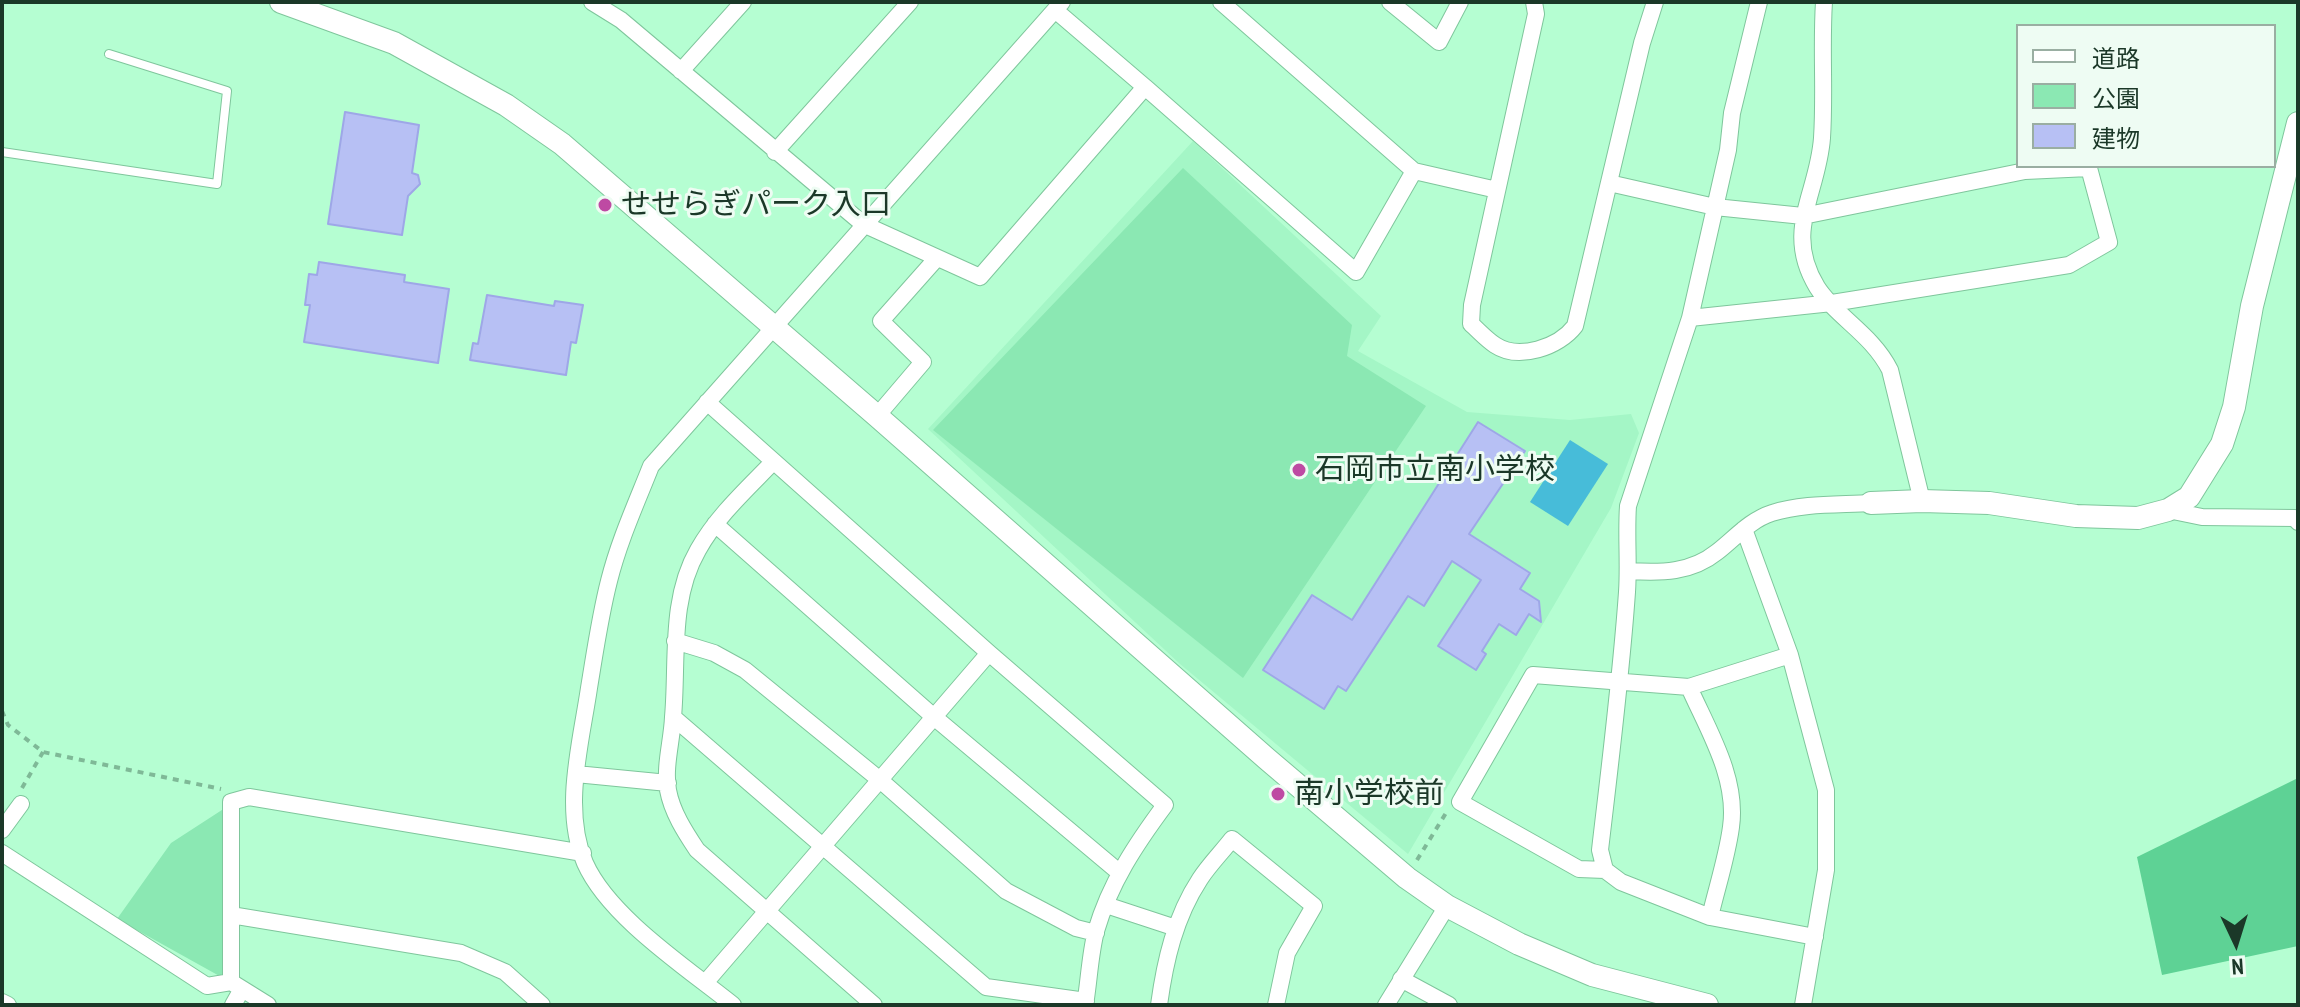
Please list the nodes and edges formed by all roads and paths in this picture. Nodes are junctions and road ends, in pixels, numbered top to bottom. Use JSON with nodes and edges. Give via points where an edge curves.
{"nodes":[{"id":1,"x":281,"y":2,"type":"edge"},
{"id":2,"x":592,"y":2,"type":"edge"},
{"id":3,"x":743,"y":2,"type":"edge"},
{"id":4,"x":910,"y":2,"type":"edge"},
{"id":5,"x":1221,"y":2,"type":"edge"},
{"id":6,"x":1390,"y":2,"type":"edge"},
{"id":7,"x":1460,"y":2,"type":"edge"},
{"id":8,"x":1534,"y":2,"type":"edge"},
{"id":9,"x":1655,"y":2,"type":"edge"},
{"id":10,"x":1759,"y":2,"type":"edge"},
{"id":11,"x":1824,"y":2,"type":"edge"},
{"id":12,"x":1059,"y":6,"type":"edge"},
{"id":13,"x":109,"y":54,"type":"dead end"},
{"id":14,"x":681,"y":71,"type":"junction"},
{"id":15,"x":1145,"y":87,"type":"junction"},
{"id":16,"x":2298,"y":123,"type":"edge"},
{"id":17,"x":2,"y":152,"type":"edge"},
{"id":18,"x":775,"y":152,"type":"junction"},
{"id":19,"x":1414,"y":171,"type":"junction"},
{"id":20,"x":1609,"y":183,"type":"junction"},
{"id":21,"x":1497,"y":190,"type":"junction"},
{"id":22,"x":1715,"y":207,"type":"junction"},
{"id":23,"x":1803,"y":216,"type":"junction"},
{"id":24,"x":863,"y":224,"type":"junction"},
{"id":25,"x":936,"y":259,"type":"junction"},
{"id":26,"x":1832,"y":303,"type":"junction"},
{"id":27,"x":1690,"y":318,"type":"junction"},
{"id":28,"x":773,"y":327,"type":"junction"},
{"id":29,"x":707,"y":402,"type":"junction"},
{"id":30,"x":877,"y":416,"type":"junction"},
{"id":31,"x":773,"y":462,"type":"junction"},
{"id":32,"x":1922,"y":501,"type":"junction"},
{"id":33,"x":1871,"y":503,"type":"joint"},
{"id":34,"x":2168,"y":510,"type":"junction"},
{"id":35,"x":2298,"y":522,"type":"edge"},
{"id":36,"x":715,"y":524,"type":"junction"},
{"id":37,"x":1744,"y":529,"type":"junction"},
{"id":38,"x":1629,"y":571,"type":"junction"},
{"id":39,"x":675,"y":641,"type":"junction"},
{"id":40,"x":989,"y":653,"type":"junction"},
{"id":41,"x":1790,"y":655,"type":"junction"},
{"id":42,"x":1620,"y":680,"type":"junction"},
{"id":43,"x":1689,"y":687,"type":"junction"},
{"id":44,"x":2,"y":711,"type":"edge"},
{"id":45,"x":673,"y":717,"type":"junction"},
{"id":46,"x":934,"y":717,"type":"junction"},
{"id":47,"x":43,"y":752,"type":"junction"},
{"id":48,"x":576,"y":774,"type":"junction"},
{"id":49,"x":880,"y":780,"type":"junction"},
{"id":50,"x":668,"y":783,"type":"junction"},
{"id":51,"x":231,"y":802,"type":"junction"},
{"id":52,"x":1460,"y":802,"type":"junction"},
{"id":53,"x":21,"y":804,"type":"joint"},
{"id":54,"x":2,"y":830,"type":"edge"},
{"id":55,"x":823,"y":847,"type":"junction"},
{"id":56,"x":2,"y":853,"type":"edge"},
{"id":57,"x":583,"y":853,"type":"junction"},
{"id":58,"x":1605,"y":870,"type":"junction"},
{"id":59,"x":1120,"y":873,"type":"junction"},
{"id":60,"x":1407,"y":878,"type":"junction"},
{"id":61,"x":1106,"y":905,"type":"junction"},
{"id":62,"x":1447,"y":906,"type":"junction"},
{"id":63,"x":768,"y":912,"type":"junction"},
{"id":64,"x":231,"y":915,"type":"junction"},
{"id":65,"x":1710,"y":917,"type":"junction"},
{"id":66,"x":1176,"y":928,"type":"junction"},
{"id":67,"x":1096,"y":933,"type":"junction"},
{"id":68,"x":1815,"y":937,"type":"junction"},
{"id":69,"x":1401,"y":979,"type":"junction"},
{"id":70,"x":705,"y":983,"type":"junction"},
{"id":71,"x":237,"y":985,"type":"junction"},
{"id":72,"x":2,"y":1002,"type":"edge"},
{"id":73,"x":1085,"y":1003,"type":"edge"},
{"id":74,"x":8,"y":1005,"type":"edge"},
{"id":75,"x":233,"y":1005,"type":"edge"},
{"id":76,"x":268,"y":1005,"type":"edge"},
{"id":77,"x":542,"y":1005,"type":"edge"},
{"id":78,"x":732,"y":1005,"type":"edge"},
{"id":79,"x":874,"y":1005,"type":"edge"},
{"id":80,"x":1159,"y":1005,"type":"edge"},
{"id":81,"x":1276,"y":1005,"type":"edge"},
{"id":82,"x":1386,"y":1005,"type":"edge"},
{"id":83,"x":1449,"y":1005,"type":"edge"},
{"id":84,"x":1707,"y":1005,"type":"edge"},
{"id":85,"x":1803,"y":1005,"type":"edge"}],
"edges":[{"from":1,"to":28,"type":"street","via":[[394,43],[506,105],[562,144]]},
{"from":2,"to":14,"type":"street"},
{"from":3,"to":14,"type":"street"},
{"from":4,"to":18,"type":"street"},
{"from":5,"to":19,"type":"street"},
{"from":6,"to":7,"type":"street","via":[[1439,42]]},
{"from":8,"to":21,"type":"street","via":[[1536,14]]},
{"from":9,"to":20,"type":"street"},
{"from":10,"to":22,"type":"street"},
{"from":11,"to":23,"type":"street","via":[[1822,141]]},
{"from":12,"to":15,"type":"street"},
{"from":12,"to":24,"type":"street"},
{"from":13,"to":17,"type":"lane","via":[[227,91],[217,184]]},
{"from":14,"to":18,"type":"street"},
{"from":15,"to":19,"type":"street","via":[[1356,272]]},
{"from":15,"to":25,"type":"street","via":[[980,277]]},
{"from":16,"to":34,"type":"street","via":[[2222,444],[2189,497]]},
{"from":18,"to":24,"type":"street"},
{"from":19,"to":21,"type":"street"},
{"from":20,"to":21,"type":"street","via":[[1575,326],[1565,339],[1522,351],[1497,347],[1471,324]]},
{"from":20,"to":22,"type":"street"},
{"from":22,"to":23,"type":"street"},
{"from":22,"to":27,"type":"street"},
{"from":23,"to":26,"type":"street","via":[[1801,243],[1807,264]]},
{"from":23,"to":26,"type":"street","via":[[2025,171],[2089,168],[2109,242],[2069,265]]},
{"from":24,"to":25,"type":"street"},
{"from":24,"to":28,"type":"street"},
{"from":25,"to":30,"type":"street","via":[[881,321],[923,362]]},
{"from":26,"to":27,"type":"street"},
{"from":26,"to":32,"type":"street","via":[[1881,352],[1890,370]]},
{"from":27,"to":38,"type":"street","via":[[1628,506]]},
{"from":28,"to":29,"type":"street"},
{"from":28,"to":30,"type":"street"},
{"from":29,"to":31,"type":"street"},
{"from":29,"to":48,"type":"street","via":[[651,466],[624,535],[599,628]]},
{"from":30,"to":60,"type":"street"},
{"from":31,"to":36,"type":"street"},
{"from":31,"to":40,"type":"street"},
{"from":32,"to":33,"type":"street"},
{"from":32,"to":34,"type":"street","via":[[1989,503],[2076,516],[2138,518]]},
{"from":33,"to":37,"type":"street","via":[[1771,514]]},
{"from":34,"to":35,"type":"street"},
{"from":36,"to":39,"type":"street","via":[[696,552]]},
{"from":36,"to":46,"type":"street"},
{"from":37,"to":38,"type":"street","via":[[1693,566],[1662,573]]},
{"from":37,"to":41,"type":"street"},
{"from":38,"to":42,"type":"street"},
{"from":39,"to":45,"type":"street"},
{"from":39,"to":49,"type":"street","via":[[745,670]]},
{"from":40,"to":46,"type":"street"},
{"from":40,"to":59,"type":"street","via":[[1165,805]]},
{"from":41,"to":43,"type":"street"},
{"from":41,"to":68,"type":"street","via":[[1826,790],[1826,870]]},
{"from":42,"to":43,"type":"street"},
{"from":42,"to":52,"type":"street","via":[[1533,675]]},
{"from":42,"to":58,"type":"street","via":[[1600,850]]},
{"from":43,"to":65,"type":"street","via":[[1722,760],[1731,794],[1732,825]]},
{"from":44,"to":47,"type":"path","via":[[8,725]]},
{"from":45,"to":50,"type":"street"},
{"from":45,"to":55,"type":"street"},
{"from":46,"to":49,"type":"street"},
{"from":46,"to":59,"type":"street"},
{"from":47,"to":51,"type":"path","via":[[220,788]]},
{"from":47,"to":53,"type":"path","via":[[17,797]]},
{"from":48,"to":50,"type":"street"},
{"from":48,"to":57,"type":"street","via":[[575,826]]},
{"from":49,"to":55,"type":"street"},
{"from":49,"to":67,"type":"street","via":[[1006,891]]},
{"from":50,"to":63,"type":"street","via":[[680,825],[697,850]]},
{"from":51,"to":57,"type":"street","via":[[249,797]]},
{"from":51,"to":64,"type":"street"},
{"from":52,"to":58,"type":"street","via":[[1579,869]]},
{"from":52,"to":60,"type":"path","via":[[1449,808]]},
{"from":53,"to":54,"type":"street"},
{"from":55,"to":63,"type":"street"},
{"from":55,"to":73,"type":"street","via":[[986,987]]},
{"from":56,"to":71,"type":"street","via":[[207,986]]},
{"from":57,"to":70,"type":"street","via":[[609,901]]},
{"from":58,"to":65,"type":"street","via":[[1621,882]]},
{"from":59,"to":61,"type":"street"},
{"from":60,"to":62,"type":"street"},
{"from":61,"to":66,"type":"street"},
{"from":61,"to":67,"type":"street"},
{"from":62,"to":69,"type":"street"},
{"from":62,"to":84,"type":"street","via":[[1592,975]]},
{"from":63,"to":70,"type":"street"},
{"from":63,"to":79,"type":"street"},
{"from":64,"to":71,"type":"street"},
{"from":64,"to":77,"type":"street","via":[[461,953],[505,972]]},
{"from":65,"to":68,"type":"street"},
{"from":66,"to":80,"type":"street"},
{"from":66,"to":81,"type":"street","via":[[1200,879],[1232,839],[1314,906],[1287,953]]},
{"from":67,"to":73,"type":"street"},
{"from":68,"to":85,"type":"street"},
{"from":69,"to":82,"type":"street"},
{"from":69,"to":83,"type":"street"},
{"from":70,"to":78,"type":"street"},
{"from":71,"to":75,"type":"street"},
{"from":71,"to":76,"type":"street"},
{"from":72,"to":74,"type":"street"}]}
